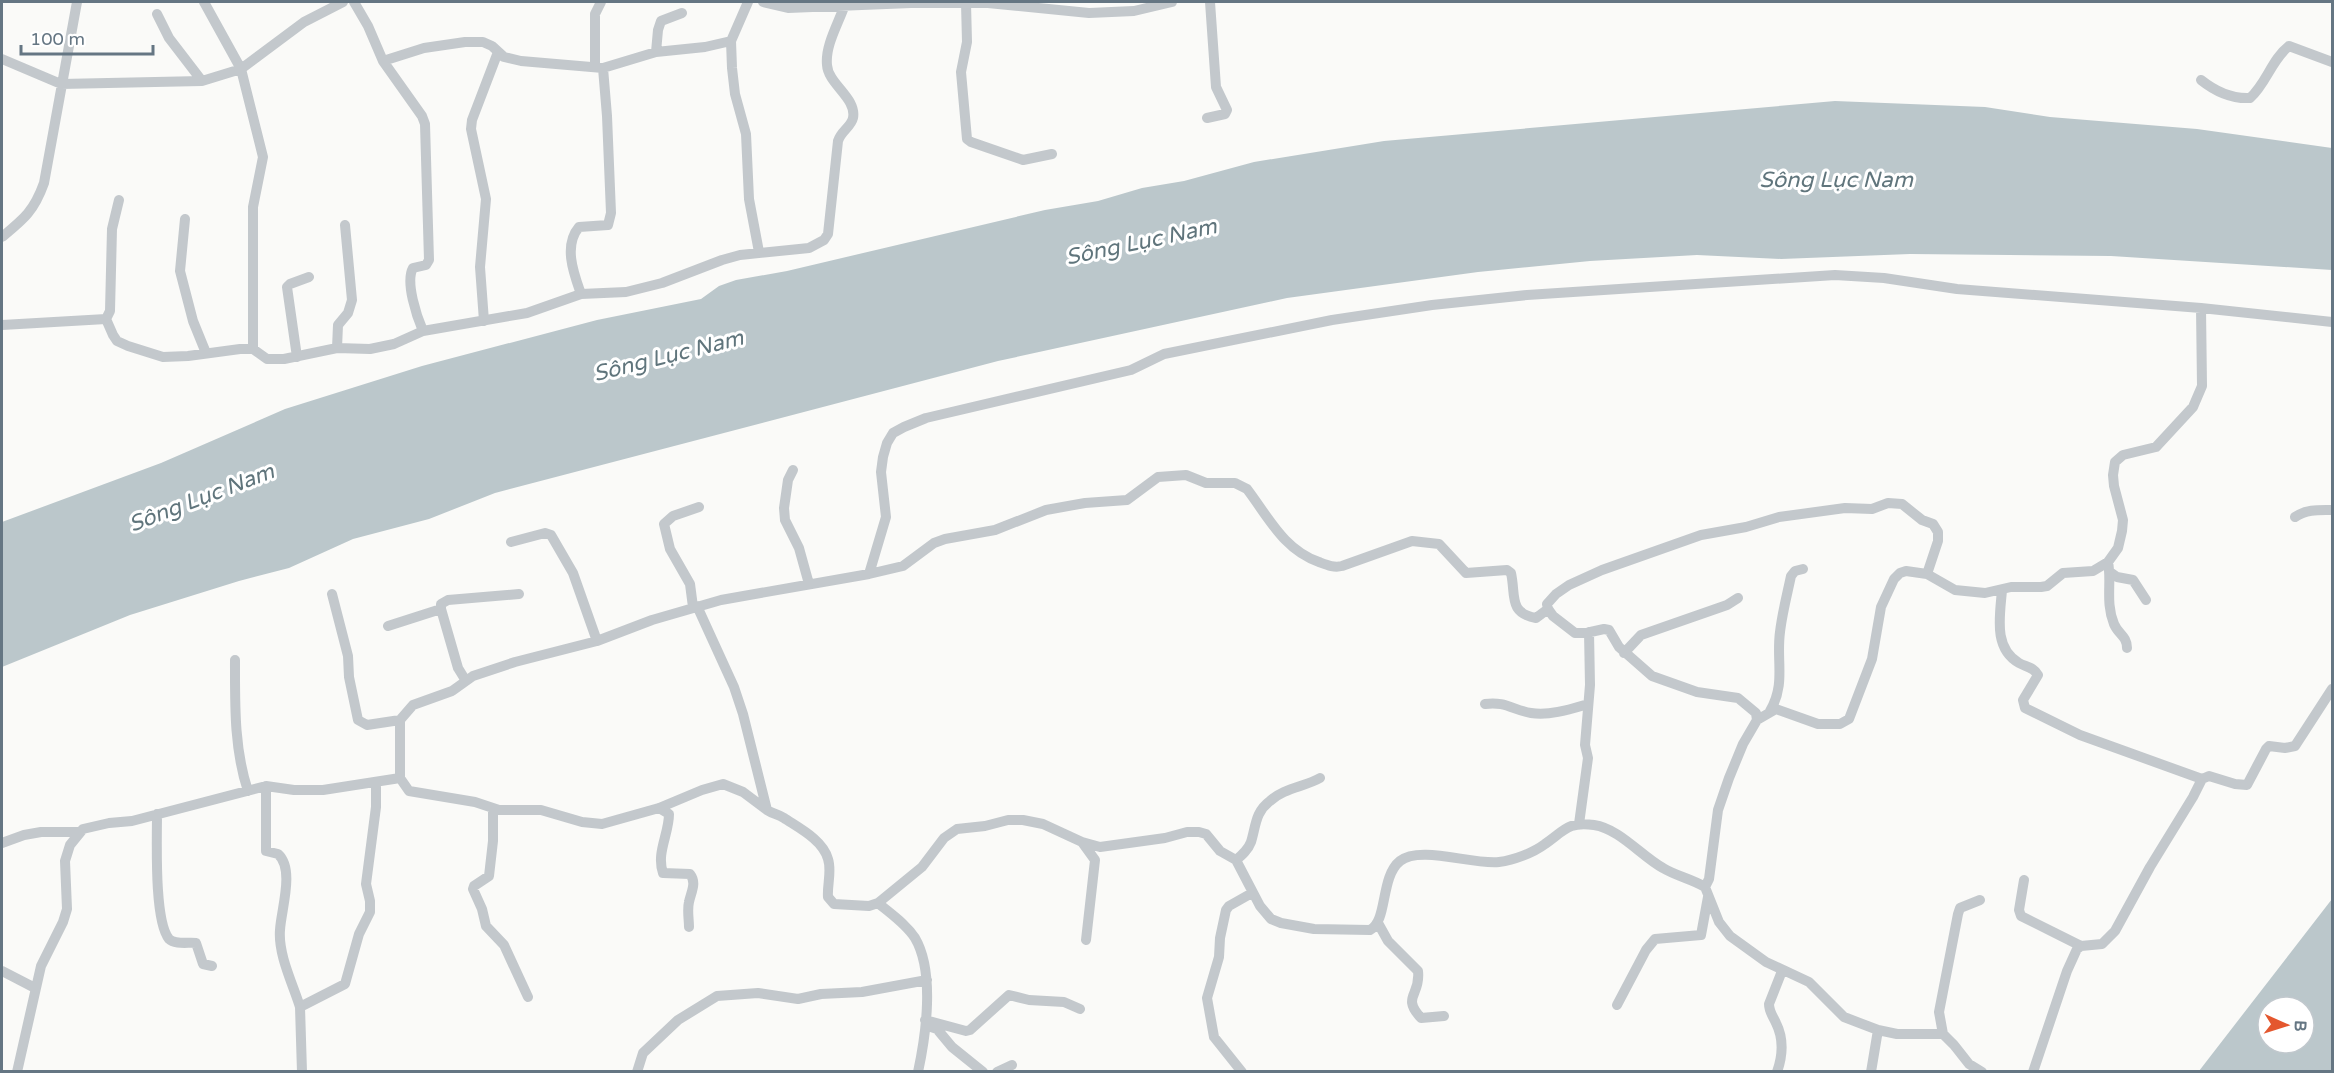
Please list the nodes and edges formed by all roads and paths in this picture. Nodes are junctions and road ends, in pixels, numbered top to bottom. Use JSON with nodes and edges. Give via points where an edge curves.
{"nodes":[{"id":1,"x":77,"y":2,"type":"edge"},
{"id":2,"x":204,"y":2,"type":"edge"},
{"id":3,"x":341,"y":2,"type":"edge"},
{"id":4,"x":354,"y":2,"type":"edge"},
{"id":5,"x":601,"y":2,"type":"edge"},
{"id":6,"x":748,"y":2,"type":"edge"},
{"id":7,"x":763,"y":2,"type":"edge"},
{"id":8,"x":988,"y":2,"type":"edge"},
{"id":9,"x":1172,"y":2,"type":"edge"},
{"id":10,"x":1210,"y":2,"type":"edge"},
{"id":11,"x":966,"y":3,"type":"junction"},
{"id":12,"x":846,"y":5,"type":"edge"},
{"id":13,"x":1105,"y":7,"type":"edge"},
{"id":14,"x":682,"y":13,"type":"dead end"},
{"id":15,"x":157,"y":14,"type":"dead end"},
{"id":16,"x":731,"y":41,"type":"junction"},
{"id":17,"x":498,"y":51,"type":"junction"},
{"id":18,"x":656,"y":52,"type":"junction"},
{"id":19,"x":2,"y":59,"type":"edge"},
{"id":20,"x":383,"y":61,"type":"junction"},
{"id":21,"x":2332,"y":62,"type":"edge"},
{"id":22,"x":599,"y":68,"type":"junction"},
{"id":23,"x":241,"y":69,"type":"junction"},
{"id":24,"x":2201,"y":80,"type":"dead end"},
{"id":25,"x":202,"y":81,"type":"junction"},
{"id":26,"x":62,"y":84,"type":"junction"},
{"id":27,"x":1207,"y":118,"type":"dead end"},
{"id":28,"x":1052,"y":154,"type":"dead end"},
{"id":29,"x":119,"y":200,"type":"dead end"},
{"id":30,"x":184,"y":219,"type":"dead end"},
{"id":31,"x":345,"y":225,"type":"dead end"},
{"id":32,"x":2,"y":237,"type":"edge"},
{"id":33,"x":759,"y":252,"type":"junction"},
{"id":34,"x":309,"y":277,"type":"dead end"},
{"id":35,"x":581,"y":294,"type":"junction"},
{"id":36,"x":2200,"y":308,"type":"junction"},
{"id":37,"x":106,"y":319,"type":"junction"},
{"id":38,"x":484,"y":321,"type":"junction"},
{"id":39,"x":2332,"y":322,"type":"edge"},
{"id":40,"x":2,"y":325,"type":"edge"},
{"id":41,"x":423,"y":331,"type":"junction"},
{"id":42,"x":337,"y":348,"type":"junction"},
{"id":43,"x":253,"y":349,"type":"junction"},
{"id":44,"x":206,"y":353,"type":"junction"},
{"id":45,"x":297,"y":357,"type":"junction"},
{"id":46,"x":793,"y":470,"type":"dead end"},
{"id":47,"x":699,"y":507,"type":"dead end"},
{"id":48,"x":2332,"y":510,"type":"edge"},
{"id":49,"x":2295,"y":517,"type":"dead end"},
{"id":50,"x":511,"y":542,"type":"dead end"},
{"id":51,"x":2109,"y":567,"type":"junction"},
{"id":52,"x":1803,"y":569,"type":"dead end"},
{"id":53,"x":869,"y":574,"type":"junction"},
{"id":54,"x":1927,"y":574,"type":"junction"},
{"id":55,"x":809,"y":584,"type":"junction"},
{"id":56,"x":2002,"y":590,"type":"junction"},
{"id":57,"x":332,"y":594,"type":"dead end"},
{"id":58,"x":519,"y":594,"type":"dead end"},
{"id":59,"x":1738,"y":598,"type":"dead end"},
{"id":60,"x":2146,"y":600,"type":"dead end"},
{"id":61,"x":695,"y":607,"type":"junction"},
{"id":62,"x":441,"y":609,"type":"junction"},
{"id":63,"x":1548,"y":609,"type":"junction"},
{"id":64,"x":387,"y":626,"type":"dead end"},
{"id":65,"x":1589,"y":632,"type":"junction"},
{"id":66,"x":597,"y":641,"type":"junction"},
{"id":67,"x":2127,"y":648,"type":"dead end"},
{"id":68,"x":1624,"y":653,"type":"junction"},
{"id":69,"x":235,"y":660,"type":"dead end"},
{"id":70,"x":466,"y":681,"type":"junction"},
{"id":71,"x":2332,"y":689,"type":"edge"},
{"id":72,"x":1485,"y":704,"type":"dead end"},
{"id":73,"x":1588,"y":704,"type":"junction"},
{"id":74,"x":1770,"y":711,"type":"junction"},
{"id":75,"x":400,"y":720,"type":"junction"},
{"id":76,"x":1756,"y":720,"type":"junction"},
{"id":77,"x":400,"y":777,"type":"junction"},
{"id":78,"x":1320,"y":778,"type":"dead end"},
{"id":79,"x":2202,"y":779,"type":"junction"},
{"id":80,"x":376,"y":782,"type":"junction"},
{"id":81,"x":266,"y":786,"type":"junction"},
{"id":82,"x":248,"y":791,"type":"junction"},
{"id":83,"x":659,"y":808,"type":"junction"},
{"id":84,"x":493,"y":809,"type":"junction"},
{"id":85,"x":767,"y":810,"type":"junction"},
{"id":86,"x":157,"y":814,"type":"junction"},
{"id":87,"x":1580,"y":824,"type":"junction"},
{"id":88,"x":80,"y":832,"type":"junction"},
{"id":89,"x":2,"y":843,"type":"edge"},
{"id":90,"x":1082,"y":843,"type":"junction"},
{"id":91,"x":1236,"y":860,"type":"junction"},
{"id":92,"x":2024,"y":880,"type":"dead end"},
{"id":93,"x":1707,"y":892,"type":"junction"},
{"id":94,"x":1252,"y":893,"type":"junction"},
{"id":95,"x":1980,"y":900,"type":"dead end"},
{"id":96,"x":878,"y":903,"type":"junction"},
{"id":97,"x":1378,"y":923,"type":"junction"},
{"id":98,"x":689,"y":927,"type":"dead end"},
{"id":99,"x":1086,"y":940,"type":"dead end"},
{"id":100,"x":2081,"y":946,"type":"junction"},
{"id":101,"x":212,"y":966,"type":"dead end"},
{"id":102,"x":2,"y":971,"type":"edge"},
{"id":103,"x":1782,"y":971,"type":"junction"},
{"id":104,"x":927,"y":980,"type":"junction"},
{"id":105,"x":35,"y":988,"type":"junction"},
{"id":106,"x":528,"y":997,"type":"dead end"},
{"id":107,"x":1617,"y":1005,"type":"dead end"},
{"id":108,"x":300,"y":1007,"type":"junction"},
{"id":109,"x":1080,"y":1009,"type":"dead end"},
{"id":110,"x":1444,"y":1016,"type":"dead end"},
{"id":111,"x":925,"y":1022,"type":"junction"},
{"id":112,"x":1878,"y":1030,"type":"junction"},
{"id":113,"x":1943,"y":1034,"type":"junction"},
{"id":114,"x":1012,"y":1065,"type":"dead end"},
{"id":115,"x":17,"y":1071,"type":"edge"},
{"id":116,"x":302,"y":1071,"type":"edge"},
{"id":117,"x":637,"y":1071,"type":"edge"},
{"id":118,"x":918,"y":1071,"type":"edge"},
{"id":119,"x":983,"y":1071,"type":"edge"},
{"id":120,"x":998,"y":1071,"type":"edge"},
{"id":121,"x":1242,"y":1071,"type":"edge"},
{"id":122,"x":1777,"y":1071,"type":"edge"},
{"id":123,"x":1871,"y":1071,"type":"edge"},
{"id":124,"x":1982,"y":1071,"type":"edge"},
{"id":125,"x":2033,"y":1071,"type":"edge"}],
"edges":[{"from":1,"to":26,"type":"street"},
{"from":2,"to":23,"type":"street"},
{"from":3,"to":23,"type":"street","via":[[304,22]]},
{"from":4,"to":20,"type":"street"},
{"from":5,"to":22,"type":"street","via":[[595,14]]},
{"from":6,"to":16,"type":"street"},
{"from":7,"to":12,"type":"street","via":[[788,8]]},
{"from":8,"to":11,"type":"street"},
{"from":8,"to":13,"type":"street"},
{"from":9,"to":13,"type":"street","via":[[1134,11]]},
{"from":10,"to":27,"type":"street","via":[[1216,87],[1227,110]]},
{"from":11,"to":12,"type":"street"},
{"from":11,"to":28,"type":"street","via":[[967,42],[961,72],[967,139],[1023,160]]},
{"from":12,"to":33,"type":"street","via":[[827,52],[827,66],[829,75],[852,106],[853,117],[838,141],[828,234],[809,248]]},
{"from":14,"to":18,"type":"street","via":[[661,21]]},
{"from":15,"to":25,"type":"street","via":[[169,38]]},
{"from":16,"to":18,"type":"street"},
{"from":16,"to":33,"type":"street","via":[[735,94],[746,134],[749,199]]},
{"from":17,"to":20,"type":"street","via":[[483,42],[465,42],[424,48]]},
{"from":17,"to":22,"type":"street","via":[[504,57],[521,61]]},
{"from":17,"to":38,"type":"street","via":[[471,120],[486,199],[480,267]]},
{"from":18,"to":22,"type":"street"},
{"from":19,"to":26,"type":"street"},
{"from":20,"to":41,"type":"street","via":[[425,124],[429,260],[426,265],[413,268],[410,277]]},
{"from":21,"to":24,"type":"street","via":[[2289,46],[2250,98],[2233,98]]},
{"from":22,"to":35,"type":"street","via":[[608,116],[611,213],[608,225],[579,227],[573,238],[571,254]]},
{"from":23,"to":25,"type":"street"},
{"from":23,"to":43,"type":"street","via":[[263,157],[253,207]]},
{"from":25,"to":26,"type":"street"},
{"from":26,"to":32,"type":"street","via":[[45,183],[26,218]]},
{"from":29,"to":37,"type":"street","via":[[113,217],[110,311]]},
{"from":30,"to":44,"type":"street","via":[[180,271]]},
{"from":31,"to":42,"type":"street","via":[[352,300],[338,325]]},
{"from":33,"to":35,"type":"street","via":[[626,292]]},
{"from":34,"to":45,"type":"street","via":[[287,288]]},
{"from":35,"to":38,"type":"street","via":[[527,313]]},
{"from":36,"to":39,"type":"street"},
{"from":36,"to":51,"type":"street","via":[[2202,386],[2193,406],[2156,447],[2123,455],[2115,462],[2114,486],[2123,520],[2121,540]]},
{"from":36,"to":53,"type":"street","via":[[1957,289],[1862,276],[1777,277],[1527,295],[1332,320],[1164,354],[1131,370],[926,418],[893,433],[887,443],[882,472],[886,517]]},
{"from":37,"to":40,"type":"street"},
{"from":37,"to":44,"type":"street","via":[[113,335],[128,346],[174,358]]},
{"from":38,"to":41,"type":"street"},
{"from":41,"to":42,"type":"street","via":[[370,349]]},
{"from":42,"to":45,"type":"street"},
{"from":43,"to":44,"type":"street"},
{"from":43,"to":45,"type":"street","via":[[267,359]]},
{"from":46,"to":55,"type":"street","via":[[788,480],[785,520],[799,548]]},
{"from":47,"to":61,"type":"street","via":[[673,516],[664,524],[670,549],[690,584]]},
{"from":48,"to":49,"type":"street","via":[[2309,510]]},
{"from":50,"to":66,"type":"street","via":[[545,533],[551,535],[573,573]]},
{"from":51,"to":56,"type":"street","via":[[2063,573],[2047,586]]},
{"from":51,"to":60,"type":"street","via":[[2117,577],[2133,580]]},
{"from":51,"to":67,"type":"street","via":[[2108,599],[2114,624],[2127,641]]},
{"from":52,"to":74,"type":"street","via":[[1791,576],[1780,630],[1779,687]]},
{"from":53,"to":55,"type":"street"},
{"from":53,"to":63,"type":"street","via":[[903,566],[945,539],[995,530],[1046,510],[1127,500],[1158,477],[1186,475],[1206,483],[1241,485],[1299,555],[1320,563],[1342,566],[1412,541],[1439,544],[1466,573],[1511,573],[1515,606],[1522,613],[1536,618]]},
{"from":54,"to":56,"type":"street","via":[[1962,592]]},
{"from":54,"to":63,"type":"street","via":[[1939,536],[1936,528],[1902,504],[1888,503],[1872,509],[1845,508],[1779,517],[1701,535],[1576,581],[1556,594]]},
{"from":54,"to":74,"type":"street","via":[[1906,571],[1894,579],[1881,607],[1872,659],[1849,719],[1828,725],[1782,710]]},
{"from":55,"to":61,"type":"street"},
{"from":56,"to":79,"type":"street","via":[[2001,645],[2006,654],[2038,675],[2023,700],[2025,708],[2080,735]]},
{"from":57,"to":75,"type":"street","via":[[348,656],[358,720],[367,725]]},
{"from":58,"to":62,"type":"street","via":[[448,600],[441,604]]},
{"from":59,"to":68,"type":"street","via":[[1641,635]]},
{"from":61,"to":66,"type":"street"},
{"from":61,"to":85,"type":"street","via":[[734,687]]},
{"from":62,"to":64,"type":"street"},
{"from":62,"to":70,"type":"street","via":[[458,668]]},
{"from":63,"to":65,"type":"street","via":[[1569,630]]},
{"from":65,"to":68,"type":"street","via":[[1610,630]]},
{"from":65,"to":73,"type":"street"},
{"from":66,"to":70,"type":"street","via":[[515,662]]},
{"from":68,"to":76,"type":"street","via":[[1652,676],[1697,692],[1738,698],[1756,712]]},
{"from":69,"to":82,"type":"street","via":[[236,743]]},
{"from":70,"to":75,"type":"street","via":[[438,698],[413,705]]},
{"from":71,"to":79,"type":"street","via":[[2295,746],[2269,746],[2247,785],[2209,776]]},
{"from":72,"to":73,"type":"street","via":[[1498,702],[1534,714]]},
{"from":73,"to":87,"type":"street","via":[[1587,766]]},
{"from":74,"to":76,"type":"street"},
{"from":75,"to":77,"type":"street"},
{"from":76,"to":93,"type":"street","via":[[1721,798]]},
{"from":77,"to":80,"type":"street"},
{"from":77,"to":84,"type":"street","via":[[409,790]]},
{"from":78,"to":91,"type":"street","via":[[1269,801],[1256,818],[1250,844]]},
{"from":79,"to":100,"type":"street","via":[[2115,931],[2102,944]]},
{"from":80,"to":81,"type":"street","via":[[323,790]]},
{"from":80,"to":108,"type":"street","via":[[366,884],[370,912],[359,934],[348,978],[342,986]]},
{"from":81,"to":82,"type":"street"},
{"from":81,"to":108,"type":"street","via":[[266,851],[278,854],[284,862],[281,943]]},
{"from":82,"to":86,"type":"street"},
{"from":83,"to":84,"type":"street","via":[[602,824],[541,810]]},
{"from":83,"to":85,"type":"street","via":[[723,784],[743,792]]},
{"from":83,"to":98,"type":"street","via":[[669,814],[662,846],[663,873],[693,877]]},
{"from":84,"to":106,"type":"street","via":[[489,876],[473,889],[486,926],[504,945]]},
{"from":85,"to":96,"type":"street","via":[[803,830],[825,852],[830,868],[830,901],[848,906]]},
{"from":86,"to":88,"type":"street"},
{"from":86,"to":101,"type":"street","via":[[159,899],[164,928],[174,942],[196,943],[203,964]]},
{"from":87,"to":93,"type":"street","via":[[1608,830],[1665,870]]},
{"from":87,"to":97,"type":"street","via":[[1568,826],[1544,846],[1505,861],[1465,861],[1419,854],[1404,858],[1393,867]]},
{"from":88,"to":89,"type":"street","via":[[41,832]]},
{"from":88,"to":105,"type":"street","via":[[70,844],[65,861],[68,902],[63,922],[41,966]]},
{"from":90,"to":91,"type":"street","via":[[1100,847],[1193,831],[1206,834],[1220,851]]},
{"from":90,"to":96,"type":"street","via":[[1043,824],[1023,820],[957,829],[944,838],[922,867]]},
{"from":90,"to":99,"type":"street","via":[[1095,860]]},
{"from":91,"to":94,"type":"street"},
{"from":92,"to":100,"type":"street","via":[[2021,916]]},
{"from":93,"to":103,"type":"street","via":[[1719,922],[1730,936]]},
{"from":93,"to":107,"type":"street","via":[[1701,936],[1655,939]]},
{"from":94,"to":97,"type":"street","via":[[1267,915],[1281,923],[1314,929],[1370,930]]},
{"from":94,"to":121,"type":"street","via":[[1227,910],[1207,998],[1214,1037]]},
{"from":95,"to":113,"type":"street","via":[[1960,908],[1958,914],[1939,1012]]},
{"from":96,"to":104,"type":"street","via":[[915,938]]},
{"from":97,"to":110,"type":"street","via":[[1388,941],[1418,971],[1419,985],[1411,1000],[1412,1007],[1421,1018]]},
{"from":100,"to":125,"type":"street","via":[[2067,972]]},
{"from":102,"to":105,"type":"street"},
{"from":103,"to":112,"type":"street","via":[[1809,982],[1844,1017]]},
{"from":103,"to":122,"type":"street","via":[[1769,1004],[1782,1046]]},
{"from":104,"to":111,"type":"street"},
{"from":104,"to":117,"type":"street","via":[[798,999],[758,993],[717,996],[678,1020],[643,1053]]},
{"from":105,"to":115,"type":"street"},
{"from":108,"to":116,"type":"street"},
{"from":109,"to":111,"type":"street","via":[[1064,1002],[1029,1000],[1009,994],[970,1030]]},
{"from":111,"to":118,"type":"street"},
{"from":111,"to":119,"type":"street"},
{"from":112,"to":113,"type":"street"},
{"from":112,"to":123,"type":"street"},
{"from":113,"to":124,"type":"street","via":[[1963,1058]]},
{"from":114,"to":120,"type":"street"}]}
